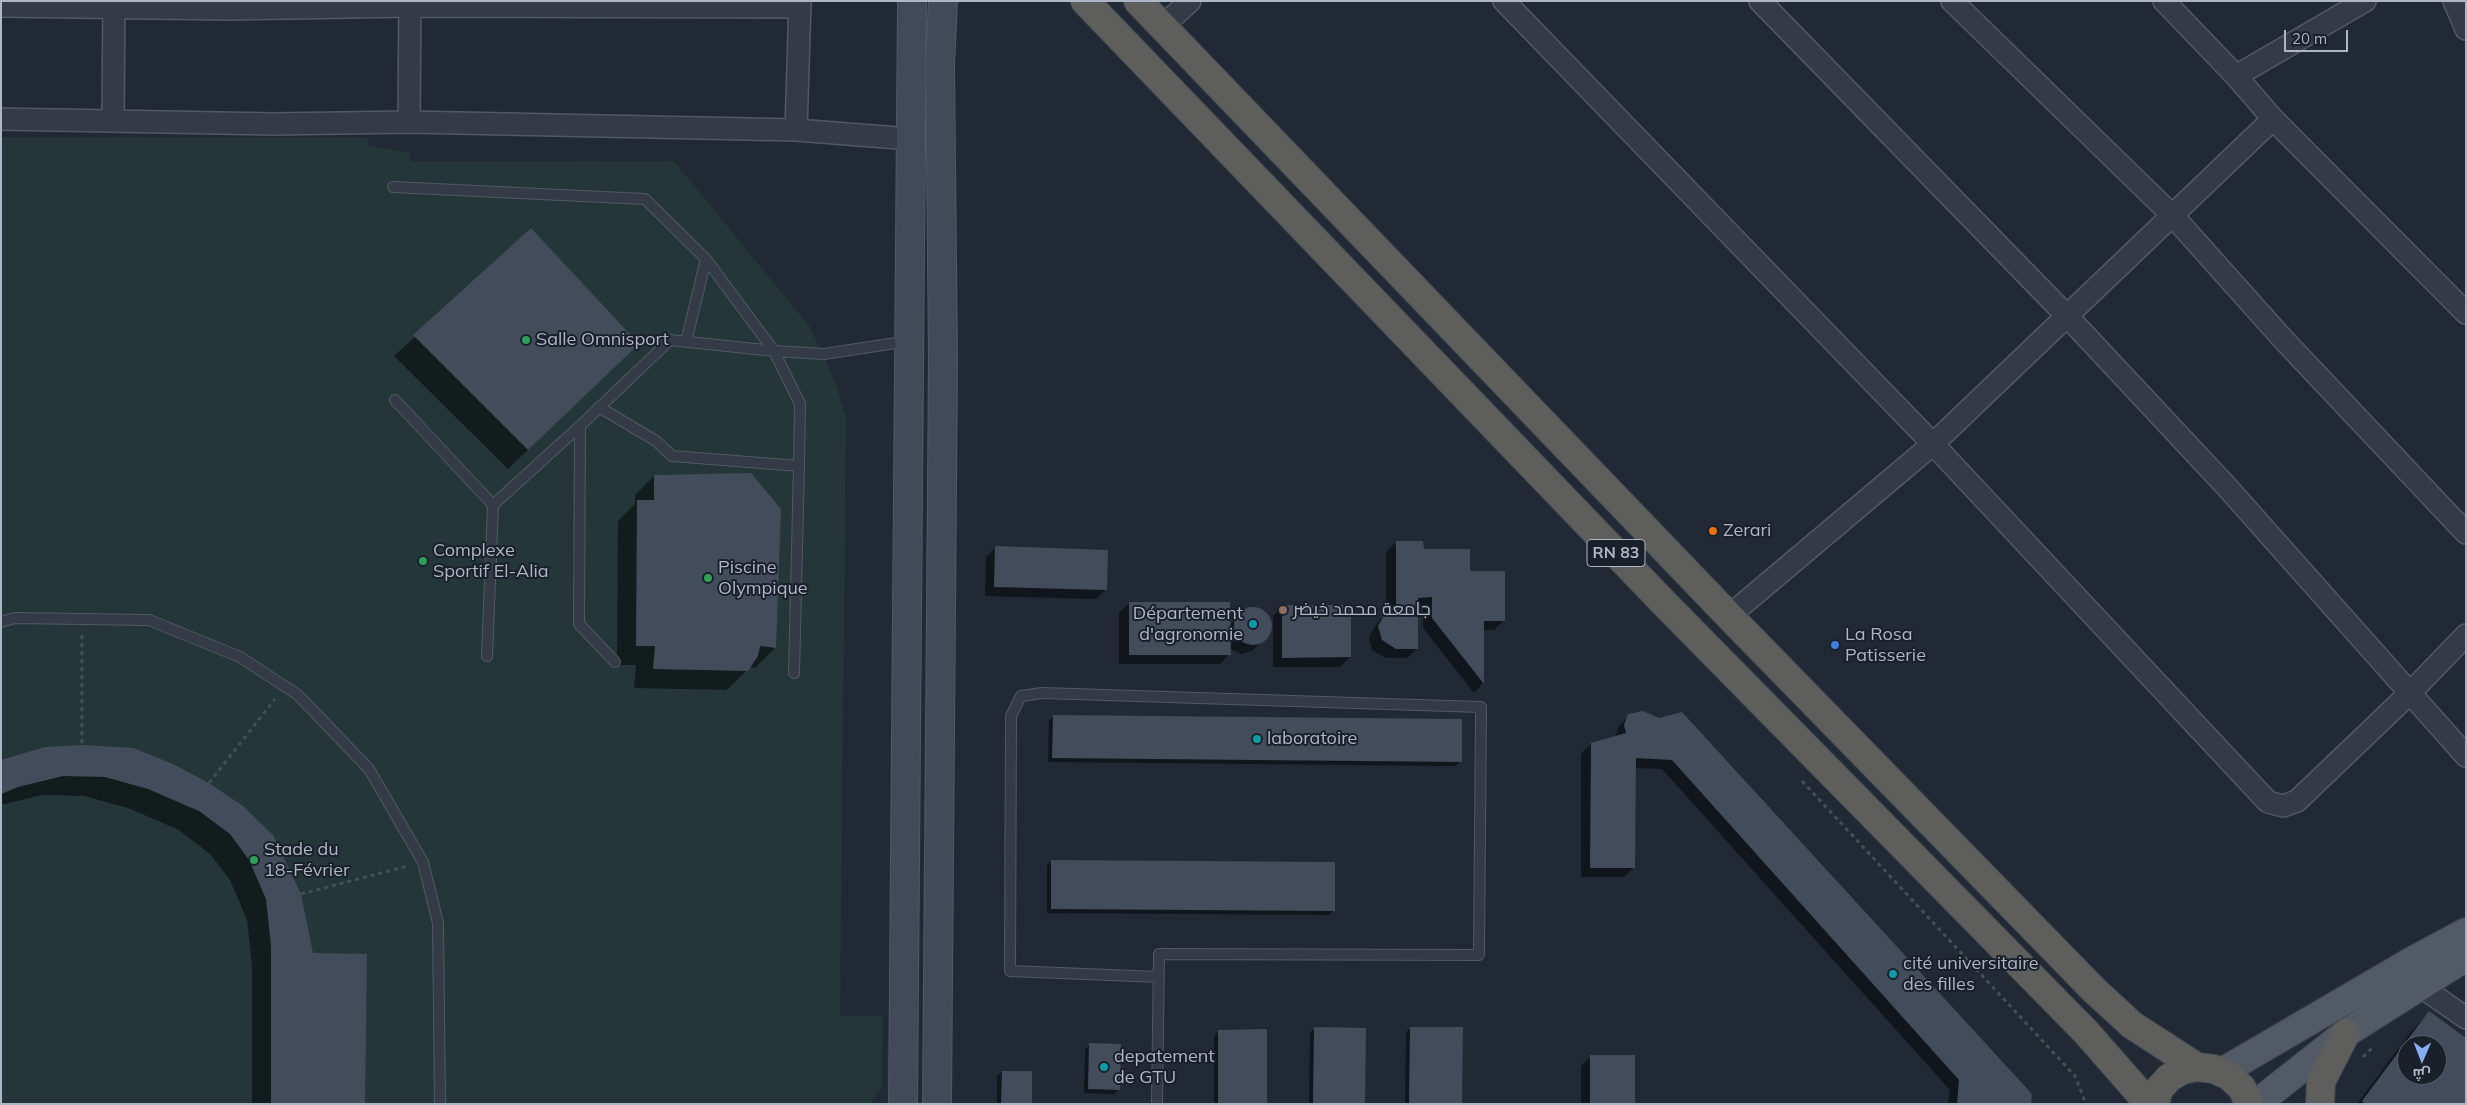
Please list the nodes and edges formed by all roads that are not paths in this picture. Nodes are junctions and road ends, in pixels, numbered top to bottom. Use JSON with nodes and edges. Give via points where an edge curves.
{"nodes":[{"id":1,"x":912,"y":1,"type":"edge"},
{"id":2,"x":943,"y":1,"type":"edge"},
{"id":3,"x":1085,"y":1,"type":"edge"},
{"id":4,"x":1138,"y":1,"type":"edge"},
{"id":5,"x":1190,"y":1,"type":"edge"},
{"id":6,"x":1504,"y":1,"type":"edge"},
{"id":7,"x":1760,"y":1,"type":"edge"},
{"id":8,"x":1952,"y":1,"type":"edge"},
{"id":9,"x":2164,"y":1,"type":"edge"},
{"id":10,"x":2365,"y":1,"type":"edge"},
{"id":11,"x":2454,"y":1,"type":"edge"},
{"id":12,"x":410,"y":3,"type":"edge"},
{"id":13,"x":114,"y":4,"type":"edge"},
{"id":14,"x":602,"y":4,"type":"edge"},
{"id":15,"x":800,"y":4,"type":"edge"},
{"id":16,"x":293,"y":5,"type":"edge"},
{"id":17,"x":1,"y":6,"type":"edge"},
{"id":18,"x":1162,"y":27,"type":"junction"},
{"id":19,"x":2466,"y":29,"type":"edge"},
{"id":20,"x":2236,"y":76,"type":"junction"},
{"id":21,"x":1,"y":119,"type":"edge"},
{"id":22,"x":113,"y":120,"type":"junction"},
{"id":23,"x":2273,"y":120,"type":"junction"},
{"id":24,"x":408,"y":122,"type":"junction"},
{"id":25,"x":796,"y":130,"type":"junction"},
{"id":26,"x":911,"y":139,"type":"junction"},
{"id":27,"x":393,"y":187,"type":"dead end"},
{"id":28,"x":2173,"y":216,"type":"junction"},
{"id":29,"x":706,"y":259,"type":"junction"},
{"id":30,"x":2466,"y":313,"type":"edge"},
{"id":31,"x":2068,"y":317,"type":"junction"},
{"id":32,"x":910,"y":341,"type":"junction"},
{"id":33,"x":686,"y":342,"type":"junction"},
{"id":34,"x":774,"y":351,"type":"junction"},
{"id":35,"x":395,"y":400,"type":"dead end"},
{"id":36,"x":599,"y":407,"type":"junction"},
{"id":37,"x":580,"y":426,"type":"junction"},
{"id":38,"x":1933,"y":444,"type":"junction"},
{"id":39,"x":799,"y":466,"type":"junction"},
{"id":40,"x":493,"y":505,"type":"junction"},
{"id":41,"x":2466,"y":533,"type":"edge"},
{"id":42,"x":1729,"y":616,"type":"junction"},
{"id":43,"x":1,"y":622,"type":"edge"},
{"id":44,"x":2466,"y":635,"type":"edge"},
{"id":45,"x":487,"y":656,"type":"dead end"},
{"id":46,"x":615,"y":662,"type":"dead end"},
{"id":47,"x":794,"y":673,"type":"dead end"},
{"id":48,"x":2410,"y":693,"type":"junction"},
{"id":49,"x":2466,"y":756,"type":"edge"},
{"id":50,"x":2466,"y":932,"type":"edge"},
{"id":51,"x":2466,"y":957,"type":"edge"},
{"id":52,"x":1159,"y":978,"type":"junction"},
{"id":53,"x":2420,"y":986,"type":"junction"},
{"id":54,"x":2466,"y":1018,"type":"edge"},
{"id":55,"x":2346,"y":1033,"type":"junction"},
{"id":56,"x":2210,"y":1070,"type":"junction"},
{"id":57,"x":440,"y":1104,"type":"edge"},
{"id":58,"x":903,"y":1104,"type":"edge"},
{"id":59,"x":937,"y":1104,"type":"edge"},
{"id":60,"x":1158,"y":1104,"type":"edge"},
{"id":61,"x":2149,"y":1104,"type":"edge"},
{"id":62,"x":2155,"y":1104,"type":"edge"},
{"id":63,"x":2249,"y":1104,"type":"edge"},
{"id":64,"x":2256,"y":1104,"type":"edge"},
{"id":65,"x":2320,"y":1104,"type":"edge"}],
"edges":[{"from":1,"to":26,"type":"main road"},
{"from":2,"to":59,"type":"main road","via":[[940,65],[942,370]]},
{"from":3,"to":61,"type":"highway","number":"RN 83","via":[[1664,603],[2086,1032]]},
{"from":4,"to":18,"type":"highway","number":"RN 83"},
{"from":5,"to":18,"type":"street"},
{"from":6,"to":38,"type":"street"},
{"from":7,"to":31,"type":"street"},
{"from":8,"to":28,"type":"street"},
{"from":9,"to":20,"type":"street"},
{"from":10,"to":20,"type":"street"},
{"from":11,"to":19,"type":"street"},
{"from":12,"to":14,"type":"street"},
{"from":12,"to":16,"type":"street"},
{"from":12,"to":24,"type":"street"},
{"from":13,"to":16,"type":"street"},
{"from":13,"to":17,"type":"street"},
{"from":13,"to":22,"type":"street"},
{"from":14,"to":15,"type":"street"},
{"from":15,"to":25,"type":"street"},
{"from":18,"to":42,"type":"highway","number":"RN 83"},
{"from":20,"to":23,"type":"street"},
{"from":21,"to":22,"type":"street"},
{"from":22,"to":24,"type":"street","via":[[274,124]]},
{"from":23,"to":28,"type":"street"},
{"from":23,"to":30,"type":"street"},
{"from":24,"to":25,"type":"street"},
{"from":25,"to":26,"type":"street"},
{"from":26,"to":32,"type":"main road"},
{"from":27,"to":29,"type":"lane","via":[[645,199]]},
{"from":28,"to":31,"type":"street"},
{"from":28,"to":41,"type":"street","via":[[2282,338]]},
{"from":29,"to":33,"type":"lane"},
{"from":29,"to":34,"type":"lane"},
{"from":31,"to":38,"type":"street"},
{"from":31,"to":48,"type":"street","via":[[2226,486]]},
{"from":32,"to":34,"type":"lane","via":[[824,354]]},
{"from":32,"to":58,"type":"main road"},
{"from":33,"to":34,"type":"lane"},
{"from":33,"to":36,"type":"lane","via":[[670,340]]},
{"from":34,"to":39,"type":"lane","via":[[800,404]]},
{"from":35,"to":40,"type":"lane"},
{"from":36,"to":37,"type":"lane"},
{"from":36,"to":39,"type":"lane","via":[[656,441],[672,456]]},
{"from":37,"to":40,"type":"lane"},
{"from":37,"to":46,"type":"lane","via":[[579,624]]},
{"from":38,"to":42,"type":"street"},
{"from":38,"to":48,"type":"street","via":[[2268,802],[2283,806],[2298,801]]},
{"from":39,"to":47,"type":"lane"},
{"from":40,"to":45,"type":"lane"},
{"from":42,"to":56,"type":"highway","number":"RN 83","via":[[2113,1008],[2153,1040]]},
{"from":43,"to":57,"type":"lane","via":[[15,618],[149,620],[240,657],[285,686],[298,695],[369,769],[423,862],[438,923]]},
{"from":44,"to":48,"type":"street"},
{"from":48,"to":49,"type":"street"},
{"from":50,"to":56,"type":"main road"},
{"from":51,"to":53,"type":"main road"},
{"from":52,"to":52,"type":"lane","via":[[1159,954],[1479,955],[1481,707],[1042,693],[1021,696],[1011,716],[1010,971]]},
{"from":52,"to":60,"type":"lane"},
{"from":53,"to":54,"type":"street"},
{"from":53,"to":55,"type":"main road"},
{"from":55,"to":64,"type":"main road"},
{"from":55,"to":65,"type":"highway","via":[[2321,1082]]},
{"from":56,"to":62,"type":"highway","via":[[2182,1070],[2169,1078],[2159,1089]]},
{"from":56,"to":63,"type":"highway","via":[[2230,1076],[2242,1088]]}]}
